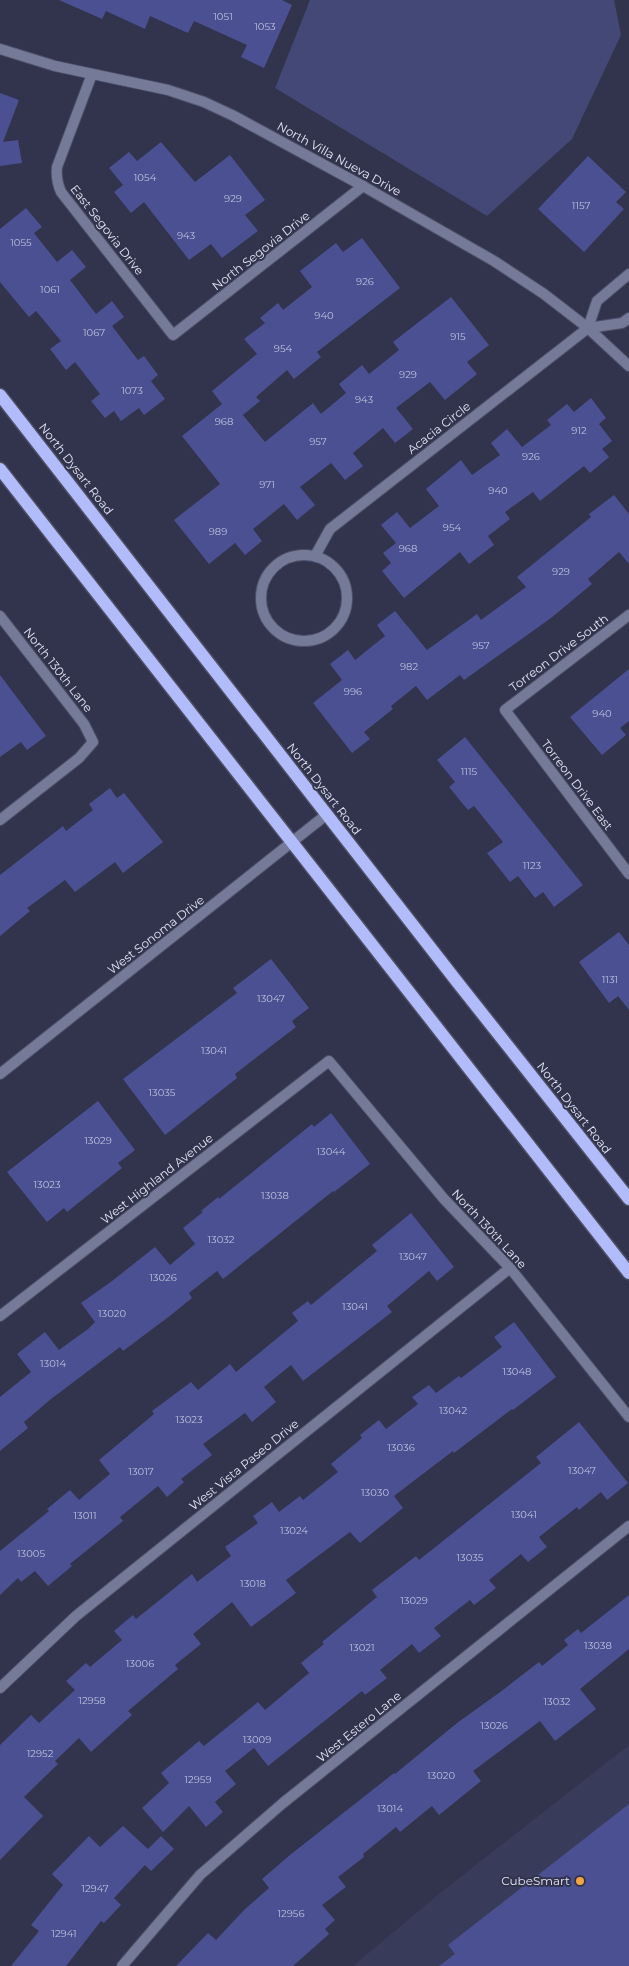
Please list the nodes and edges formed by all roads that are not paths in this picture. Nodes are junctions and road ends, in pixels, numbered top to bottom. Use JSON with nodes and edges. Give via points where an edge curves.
{"nodes":[{"id":1,"x":0,"y":49,"type":"edge"},
{"id":2,"x":92,"y":74,"type":"junction"},
{"id":3,"x":363,"y":186,"type":"junction"},
{"id":4,"x":629,"y":274,"type":"edge"},
{"id":5,"x":629,"y":318,"type":"edge"},
{"id":6,"x":588,"y":328,"type":"junction"},
{"id":7,"x":173,"y":334,"type":"joint"},
{"id":8,"x":629,"y":366,"type":"edge"},
{"id":9,"x":0,"y":395,"type":"edge"},
{"id":10,"x":0,"y":469,"type":"edge"},
{"id":11,"x":315,"y":556,"type":"junction"},
{"id":12,"x":629,"y":615,"type":"edge"},
{"id":13,"x":0,"y":616,"type":"edge"},
{"id":14,"x":505,"y":710,"type":"joint"},
{"id":15,"x":326,"y":815,"type":"junction"},
{"id":16,"x":0,"y":820,"type":"edge"},
{"id":17,"x":293,"y":842,"type":"junction"},
{"id":18,"x":629,"y":874,"type":"edge"},
{"id":19,"x":329,"y":1061,"type":"joint"},
{"id":20,"x":0,"y":1074,"type":"edge"},
{"id":21,"x":629,"y":1199,"type":"edge"},
{"id":22,"x":510,"y":1268,"type":"junction"},
{"id":23,"x":629,"y":1273,"type":"edge"},
{"id":24,"x":0,"y":1316,"type":"edge"},
{"id":25,"x":629,"y":1417,"type":"edge"},
{"id":26,"x":629,"y":1526,"type":"edge"},
{"id":27,"x":0,"y":1688,"type":"edge"},
{"id":28,"x":122,"y":1966,"type":"edge"}],
"edges":[{"from":1,"to":2,"type":"street","name":"North Villa Nueva Drive"},
{"from":2,"to":3,"type":"street","name":"North Villa Nueva Drive","via":[[168,90],[204,102]]},
{"from":2,"to":7,"type":"street","name":"East Segovia Drive","via":[[57,167],[58,186]]},
{"from":3,"to":6,"type":"street","name":"North Villa Nueva Drive","via":[[494,261]]},
{"from":3,"to":7,"type":"street","name":"North Segovia Drive"},
{"from":4,"to":6,"type":"street","via":[[597,301]]},
{"from":5,"to":6,"type":"street","via":[[622,323]]},
{"from":6,"to":8,"type":"street","name":"North Villa Nueva Drive"},
{"from":6,"to":11,"type":"street","name":"Acacia Circle","via":[[330,529]]},
{"from":9,"to":15,"type":"main road","name":"North Dysart Road"},
{"from":10,"to":17,"type":"main road"},
{"from":11,"to":11,"type":"street","via":[[288,558],[267,576],[261,603],[273,628],[284,636],[312,640],[326,635],[344,613],[347,599],[339,572]]},
{"from":12,"to":14,"type":"street","name":"Torreon Drive South"},
{"from":13,"to":16,"type":"street","name":"North 130th Lane","via":[[84,724],[93,742],[79,758]]},
{"from":14,"to":18,"type":"street","name":"Torreon Drive East"},
{"from":15,"to":17,"type":"street","name":"West Sonoma Drive"},
{"from":15,"to":21,"type":"main road","name":"North Dysart Road"},
{"from":17,"to":20,"type":"street","name":"West Sonoma Drive"},
{"from":17,"to":23,"type":"main road"},
{"from":19,"to":22,"type":"street","name":"North 130th Lane","via":[[444,1199]]},
{"from":19,"to":24,"type":"street","name":"West Highland Avenue"},
{"from":22,"to":25,"type":"street","name":"North 130th Lane"},
{"from":22,"to":27,"type":"street","name":"West Vista Paseo Drive","via":[[76,1616]]},
{"from":26,"to":28,"type":"street","name":"West Estero Lane","via":[[283,1803],[208,1868]]}]}
